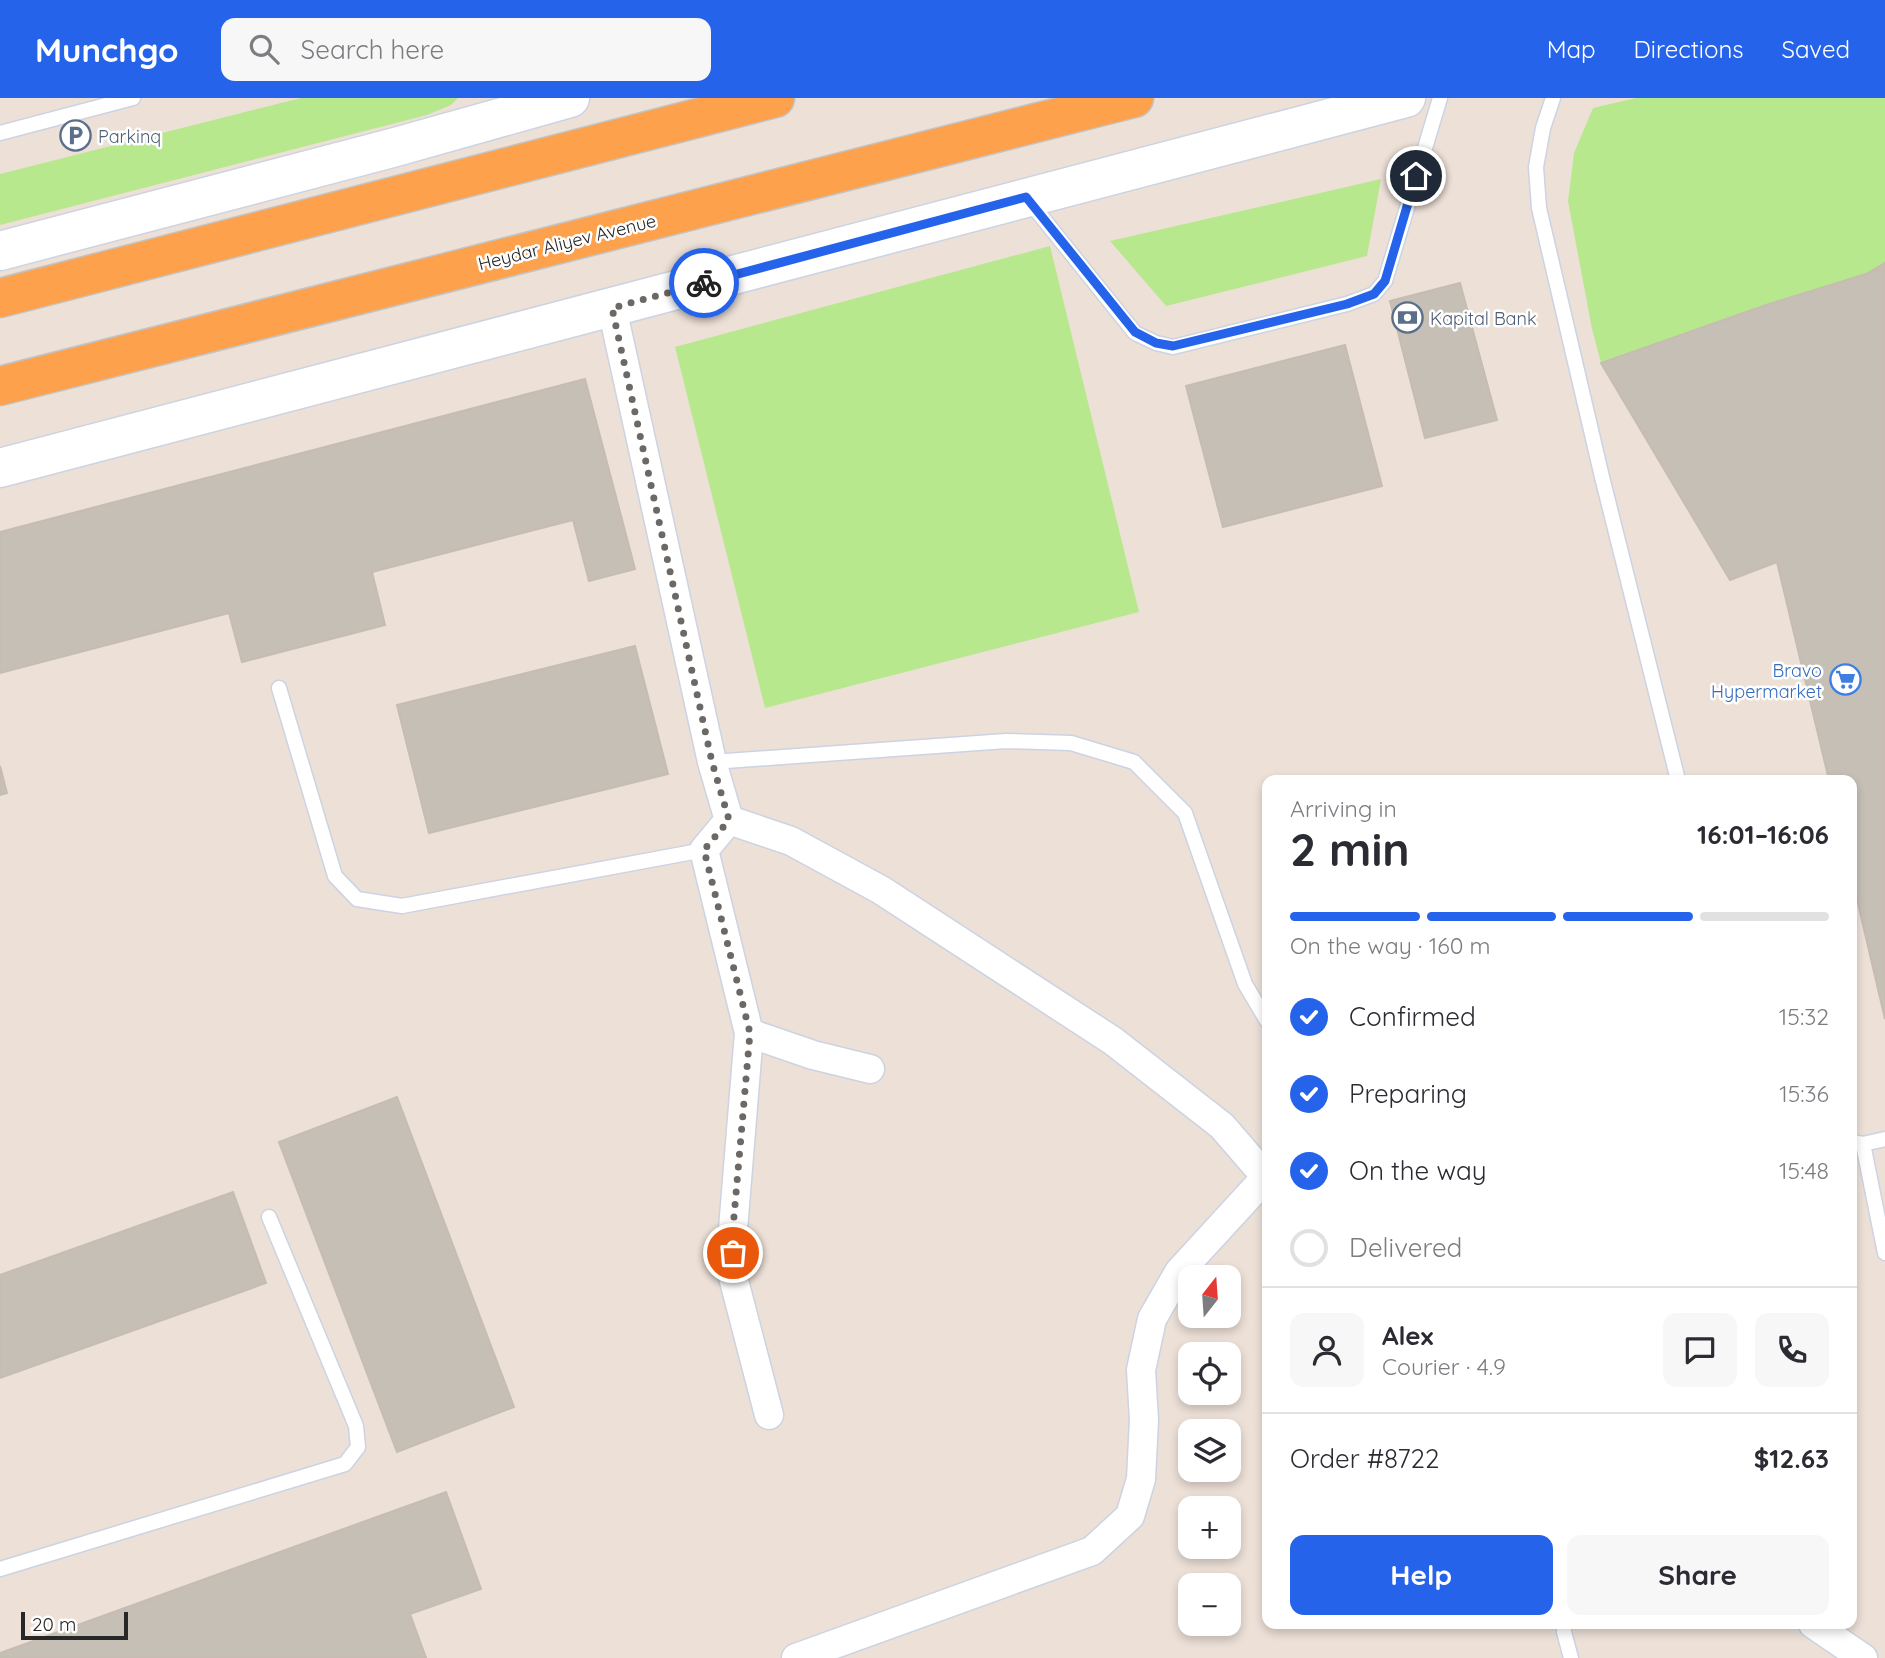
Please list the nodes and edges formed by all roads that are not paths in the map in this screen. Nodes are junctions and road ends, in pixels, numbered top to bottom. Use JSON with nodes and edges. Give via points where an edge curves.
{"nodes":[{"id":1,"x":133,"y":98,"type":"edge"},
{"id":2,"x":476,"y":98,"type":"edge"},
{"id":3,"x":570,"y":98,"type":"edge"},
{"id":4,"x":775,"y":98,"type":"edge"},
{"id":5,"x":1134,"y":98,"type":"edge"},
{"id":6,"x":1406,"y":98,"type":"edge"},
{"id":7,"x":1440,"y":98,"type":"edge"},
{"id":8,"x":1553,"y":98,"type":"edge"},
{"id":9,"x":0,"y":133,"type":"edge"},
{"id":10,"x":392,"y":148,"type":"junction"},
{"id":11,"x":1026,"y":197,"type":"junction"},
{"id":12,"x":0,"y":251,"type":"edge"},
{"id":13,"x":0,"y":298,"type":"edge"},
{"id":14,"x":612,"y":308,"type":"junction"},
{"id":15,"x":0,"y":386,"type":"edge"},
{"id":16,"x":0,"y":468,"type":"edge"},
{"id":17,"x":279,"y":688,"type":"dead end"},
{"id":18,"x":712,"y":762,"type":"junction"},
{"id":19,"x":1677,"y":775,"type":"edge"},
{"id":20,"x":729,"y":820,"type":"junction"},
{"id":21,"x":704,"y":850,"type":"junction"},
{"id":22,"x":1262,"y":1013,"type":"edge"},
{"id":23,"x":750,"y":1033,"type":"junction"},
{"id":24,"x":870,"y":1069,"type":"dead end"},
{"id":25,"x":1885,"y":1139,"type":"edge"},
{"id":26,"x":1857,"y":1143,"type":"edge"},
{"id":27,"x":1262,"y":1172,"type":"edge"},
{"id":28,"x":1262,"y":1183,"type":"edge"},
{"id":29,"x":269,"y":1217,"type":"dead end"},
{"id":30,"x":1885,"y":1253,"type":"edge"},
{"id":31,"x":769,"y":1415,"type":"dead end"},
{"id":32,"x":0,"y":1569,"type":"edge"},
{"id":33,"x":1564,"y":1629,"type":"edge"},
{"id":34,"x":1820,"y":1629,"type":"edge"},
{"id":35,"x":796,"y":1658,"type":"edge"},
{"id":36,"x":1570,"y":1658,"type":"edge"},
{"id":37,"x":1863,"y":1658,"type":"edge"}],
"edges":[{"from":1,"to":9,"type":"lane"},
{"from":2,"to":10,"type":"main road","via":[[455,118]]},
{"from":3,"to":10,"type":"main road"},
{"from":4,"to":13,"type":"highway"},
{"from":5,"to":15,"type":"highway","name":"Heydar Aliyev Avenue"},
{"from":6,"to":11,"type":"main road"},
{"from":7,"to":11,"type":"lane","via":[[1385,281],[1374,294],[1186,343],[1156,343],[1135,332]]},
{"from":8,"to":19,"type":"lane","via":[[1536,167],[1539,208]]},
{"from":10,"to":12,"type":"main road"},
{"from":11,"to":14,"type":"main road"},
{"from":14,"to":16,"type":"main road"},
{"from":14,"to":18,"type":"street"},
{"from":17,"to":21,"type":"lane","via":[[335,876],[357,899],[402,906]]},
{"from":18,"to":20,"type":"street"},
{"from":18,"to":22,"type":"lane","via":[[1006,741],[1071,743],[1134,762],[1185,813],[1245,984]]},
{"from":20,"to":21,"type":"street"},
{"from":20,"to":27,"type":"street","via":[[791,841],[881,891],[1112,1041],[1222,1126]]},
{"from":21,"to":23,"type":"street"},
{"from":23,"to":24,"type":"street"},
{"from":23,"to":31,"type":"street","via":[[733,1277]]},
{"from":25,"to":26,"type":"lane"},
{"from":26,"to":30,"type":"lane"},
{"from":28,"to":35,"type":"street","via":[[1179,1272],[1152,1319],[1141,1370],[1141,1479],[1130,1516],[1092,1551]]},
{"from":29,"to":32,"type":"lane","via":[[356,1426],[358,1447],[345,1464]]},
{"from":33,"to":36,"type":"lane"},
{"from":34,"to":37,"type":"street"}]}
